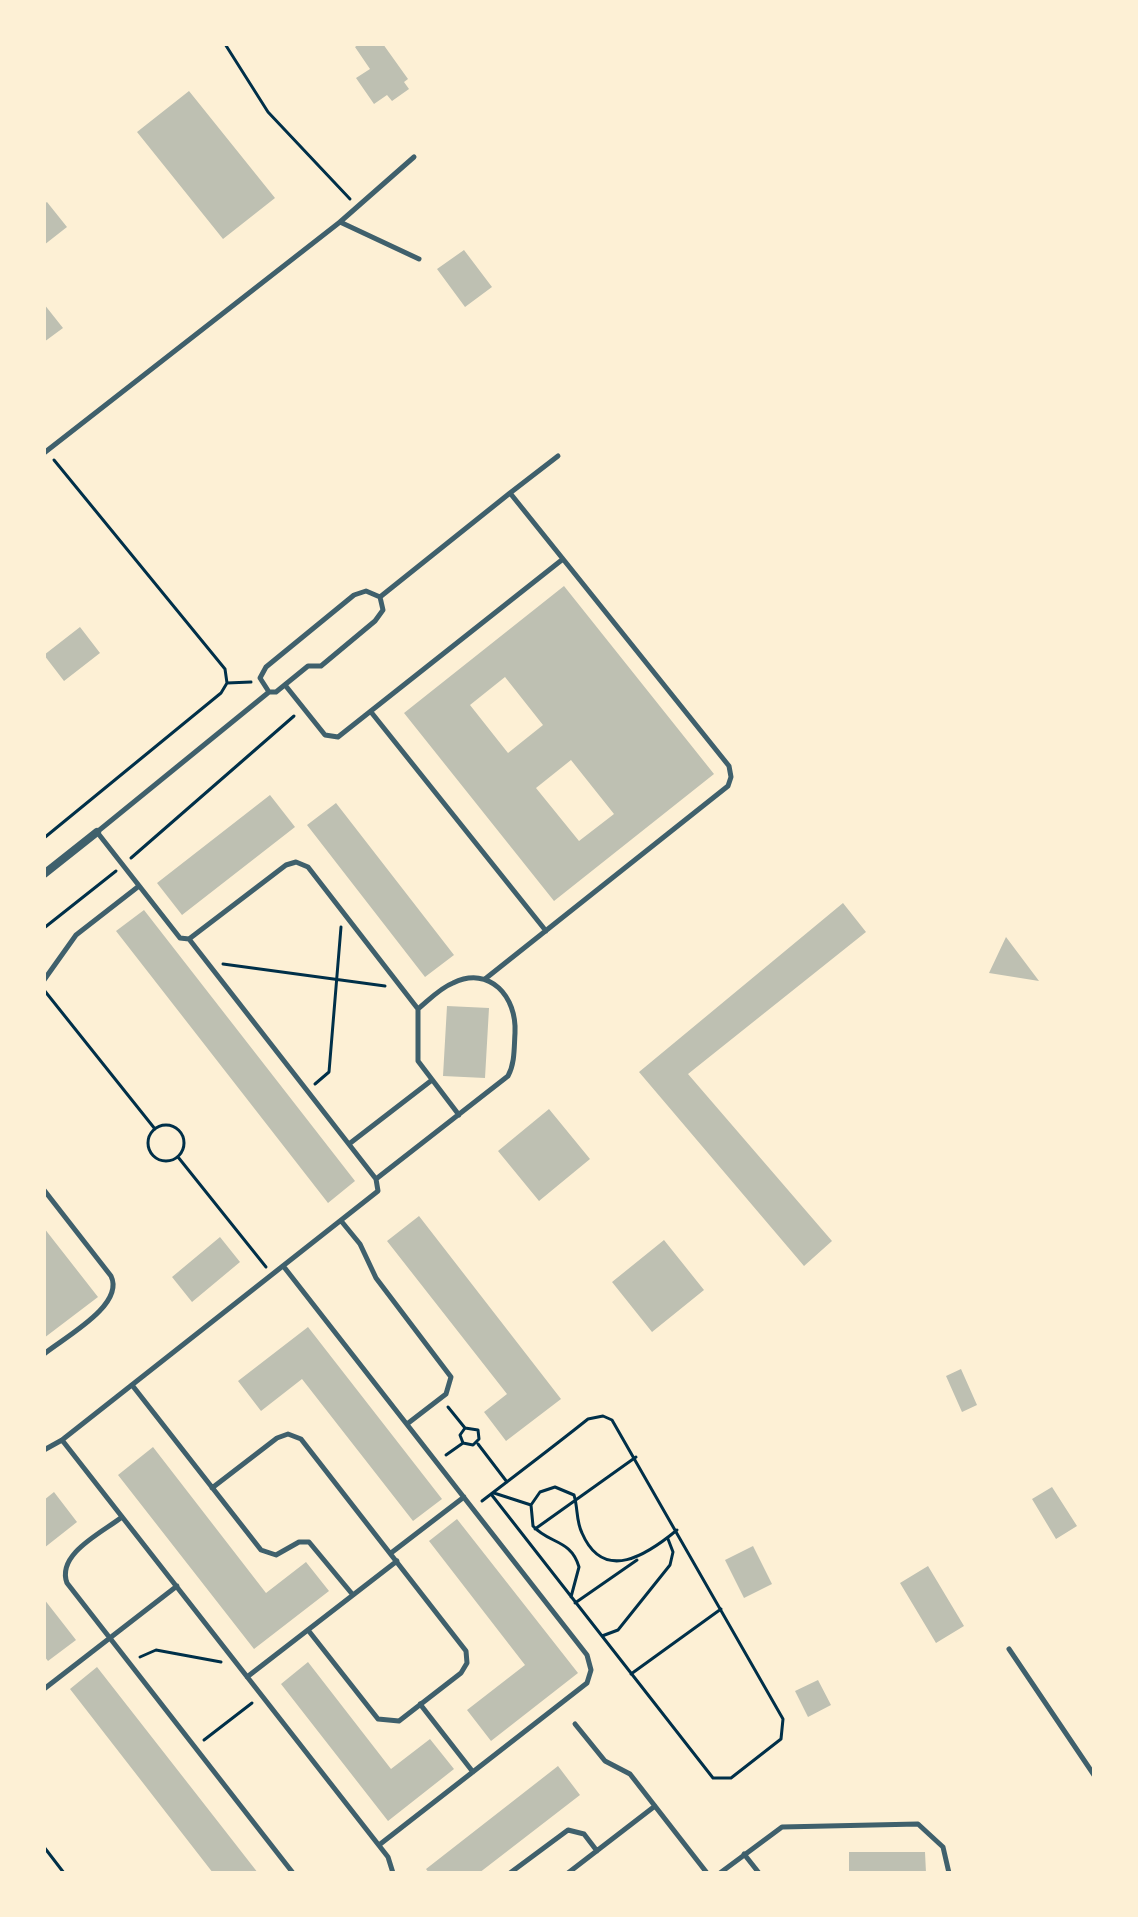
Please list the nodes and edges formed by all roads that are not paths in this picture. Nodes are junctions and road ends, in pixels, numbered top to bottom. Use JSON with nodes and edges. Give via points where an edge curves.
{"nodes":[{"id":1,"x":414,"y":157,"type":"dead end"},
{"id":2,"x":340,"y":222,"type":"junction"},
{"id":3,"x":419,"y":259,"type":"dead end"},
{"id":4,"x":46,"y":452,"type":"edge"},
{"id":5,"x":558,"y":456,"type":"dead end"},
{"id":6,"x":510,"y":493,"type":"junction"},
{"id":7,"x":563,"y":559,"type":"junction"},
{"id":8,"x":380,"y":597,"type":"junction"},
{"id":9,"x":285,"y":685,"type":"junction"},
{"id":10,"x":269,"y":692,"type":"junction"},
{"id":11,"x":371,"y":712,"type":"junction"},
{"id":12,"x":97,"y":832,"type":"junction"},
{"id":13,"x":44,"y":874,"type":"edge"},
{"id":14,"x":139,"y":886,"type":"junction"},
{"id":15,"x":546,"y":931,"type":"junction"},
{"id":16,"x":189,"y":939,"type":"junction"},
{"id":17,"x":485,"y":979,"type":"junction"},
{"id":18,"x":44,"y":980,"type":"edge"},
{"id":19,"x":418,"y":1009,"type":"junction"},
{"id":20,"x":432,"y":1080,"type":"junction"},
{"id":21,"x":459,"y":1115,"type":"junction"},
{"id":22,"x":349,"y":1144,"type":"junction"},
{"id":23,"x":376,"y":1179,"type":"junction"},
{"id":24,"x":44,"y":1190,"type":"edge"},
{"id":25,"x":342,"y":1222,"type":"junction"},
{"id":26,"x":284,"y":1267,"type":"junction"},
{"id":27,"x":44,"y":1354,"type":"edge"},
{"id":28,"x":132,"y":1385,"type":"junction"},
{"id":29,"x":407,"y":1424,"type":"junction"},
{"id":30,"x":62,"y":1440,"type":"junction"},
{"id":31,"x":44,"y":1450,"type":"edge"},
{"id":32,"x":212,"y":1488,"type":"junction"},
{"id":33,"x":464,"y":1497,"type":"junction"},
{"id":34,"x":122,"y":1517,"type":"junction"},
{"id":35,"x":391,"y":1553,"type":"junction"},
{"id":36,"x":397,"y":1561,"type":"junction"},
{"id":37,"x":177,"y":1586,"type":"junction"},
{"id":38,"x":353,"y":1595,"type":"junction"},
{"id":39,"x":308,"y":1630,"type":"junction"},
{"id":40,"x":110,"y":1638,"type":"junction"},
{"id":41,"x":1009,"y":1649,"type":"dead end"},
{"id":42,"x":247,"y":1677,"type":"junction"},
{"id":43,"x":44,"y":1689,"type":"edge"},
{"id":44,"x":420,"y":1704,"type":"junction"},
{"id":45,"x":575,"y":1724,"type":"dead end"},
{"id":46,"x":473,"y":1772,"type":"junction"},
{"id":47,"x":1094,"y":1775,"type":"edge"},
{"id":48,"x":655,"y":1806,"type":"junction"},
{"id":49,"x":379,"y":1845,"type":"junction"},
{"id":50,"x":597,"y":1851,"type":"junction"},
{"id":51,"x":744,"y":1854,"type":"junction"},
{"id":52,"x":293,"y":1873,"type":"edge"},
{"id":53,"x":393,"y":1873,"type":"edge"},
{"id":54,"x":510,"y":1873,"type":"edge"},
{"id":55,"x":568,"y":1873,"type":"edge"},
{"id":56,"x":707,"y":1873,"type":"edge"},
{"id":57,"x":720,"y":1873,"type":"edge"},
{"id":58,"x":759,"y":1873,"type":"edge"},
{"id":59,"x":949,"y":1873,"type":"edge"}],
"edges":[{"from":1,"to":2,"type":"lane"},
{"from":2,"to":3,"type":"lane"},
{"from":2,"to":4,"type":"lane"},
{"from":5,"to":6,"type":"lane"},
{"from":6,"to":7,"type":"lane"},
{"from":6,"to":8,"type":"lane"},
{"from":7,"to":11,"type":"lane"},
{"from":7,"to":15,"type":"lane","via":[[729,766],[731,777],[728,786]]},
{"from":8,"to":9,"type":"lane","via":[[383,610],[375,621],[321,666],[308,666]]},
{"from":8,"to":10,"type":"lane","via":[[366,591],[354,595],[266,667],[261,682]]},
{"from":9,"to":10,"type":"lane"},
{"from":9,"to":11,"type":"lane","via":[[333,738]]},
{"from":10,"to":12,"type":"lane"},
{"from":11,"to":15,"type":"lane"},
{"from":12,"to":13,"type":"street"},
{"from":12,"to":14,"type":"lane"},
{"from":14,"to":16,"type":"lane","via":[[180,938]]},
{"from":14,"to":18,"type":"lane","via":[[76,935]]},
{"from":15,"to":17,"type":"lane"},
{"from":16,"to":19,"type":"lane","via":[[290,862],[308,867]]},
{"from":16,"to":22,"type":"lane"},
{"from":17,"to":19,"type":"lane","via":[[453,982]]},
{"from":17,"to":21,"type":"lane","via":[[500,987],[513,1010],[513,1062],[505,1079]]},
{"from":19,"to":20,"type":"lane","via":[[416,1053]]},
{"from":20,"to":21,"type":"lane"},
{"from":20,"to":22,"type":"lane"},
{"from":21,"to":23,"type":"lane"},
{"from":22,"to":23,"type":"lane"},
{"from":23,"to":25,"type":"lane","via":[[374,1197]]},
{"from":24,"to":27,"type":"lane","via":[[111,1276],[115,1290],[108,1304]]},
{"from":25,"to":26,"type":"lane"},
{"from":25,"to":29,"type":"lane","via":[[376,1278],[448,1370],[450,1383],[441,1397]]},
{"from":26,"to":28,"type":"lane"},
{"from":26,"to":29,"type":"lane"},
{"from":28,"to":30,"type":"lane"},
{"from":28,"to":32,"type":"lane"},
{"from":29,"to":33,"type":"lane"},
{"from":30,"to":31,"type":"lane"},
{"from":30,"to":34,"type":"lane"},
{"from":32,"to":35,"type":"lane","via":[[277,1438],[297,1436]]},
{"from":32,"to":38,"type":"lane","via":[[261,1550],[276,1555],[309,1542]]},
{"from":33,"to":35,"type":"lane"},
{"from":33,"to":46,"type":"lane","via":[[587,1655],[591,1670],[587,1683]]},
{"from":34,"to":37,"type":"lane"},
{"from":34,"to":40,"type":"lane","via":[[70,1558],[64,1569],[67,1583]]},
{"from":35,"to":36,"type":"lane"},
{"from":36,"to":38,"type":"lane"},
{"from":36,"to":44,"type":"lane","via":[[468,1655],[461,1673]]},
{"from":37,"to":40,"type":"lane"},
{"from":37,"to":42,"type":"lane"},
{"from":38,"to":39,"type":"lane"},
{"from":39,"to":42,"type":"lane"},
{"from":39,"to":44,"type":"lane","via":[[378,1719],[399,1721]]},
{"from":40,"to":43,"type":"lane"},
{"from":40,"to":52,"type":"lane"},
{"from":41,"to":47,"type":"lane"},
{"from":42,"to":49,"type":"lane"},
{"from":44,"to":46,"type":"lane"},
{"from":45,"to":48,"type":"lane","via":[[602,1758],[626,1771]]},
{"from":46,"to":49,"type":"lane"},
{"from":48,"to":50,"type":"lane"},
{"from":48,"to":56,"type":"lane"},
{"from":49,"to":53,"type":"lane"},
{"from":50,"to":54,"type":"lane","via":[[584,1834],[568,1830]]},
{"from":50,"to":55,"type":"lane"},
{"from":51,"to":57,"type":"lane"},
{"from":51,"to":58,"type":"lane"},
{"from":51,"to":59,"type":"lane","via":[[789,1825],[918,1824],[943,1847]]}]}
